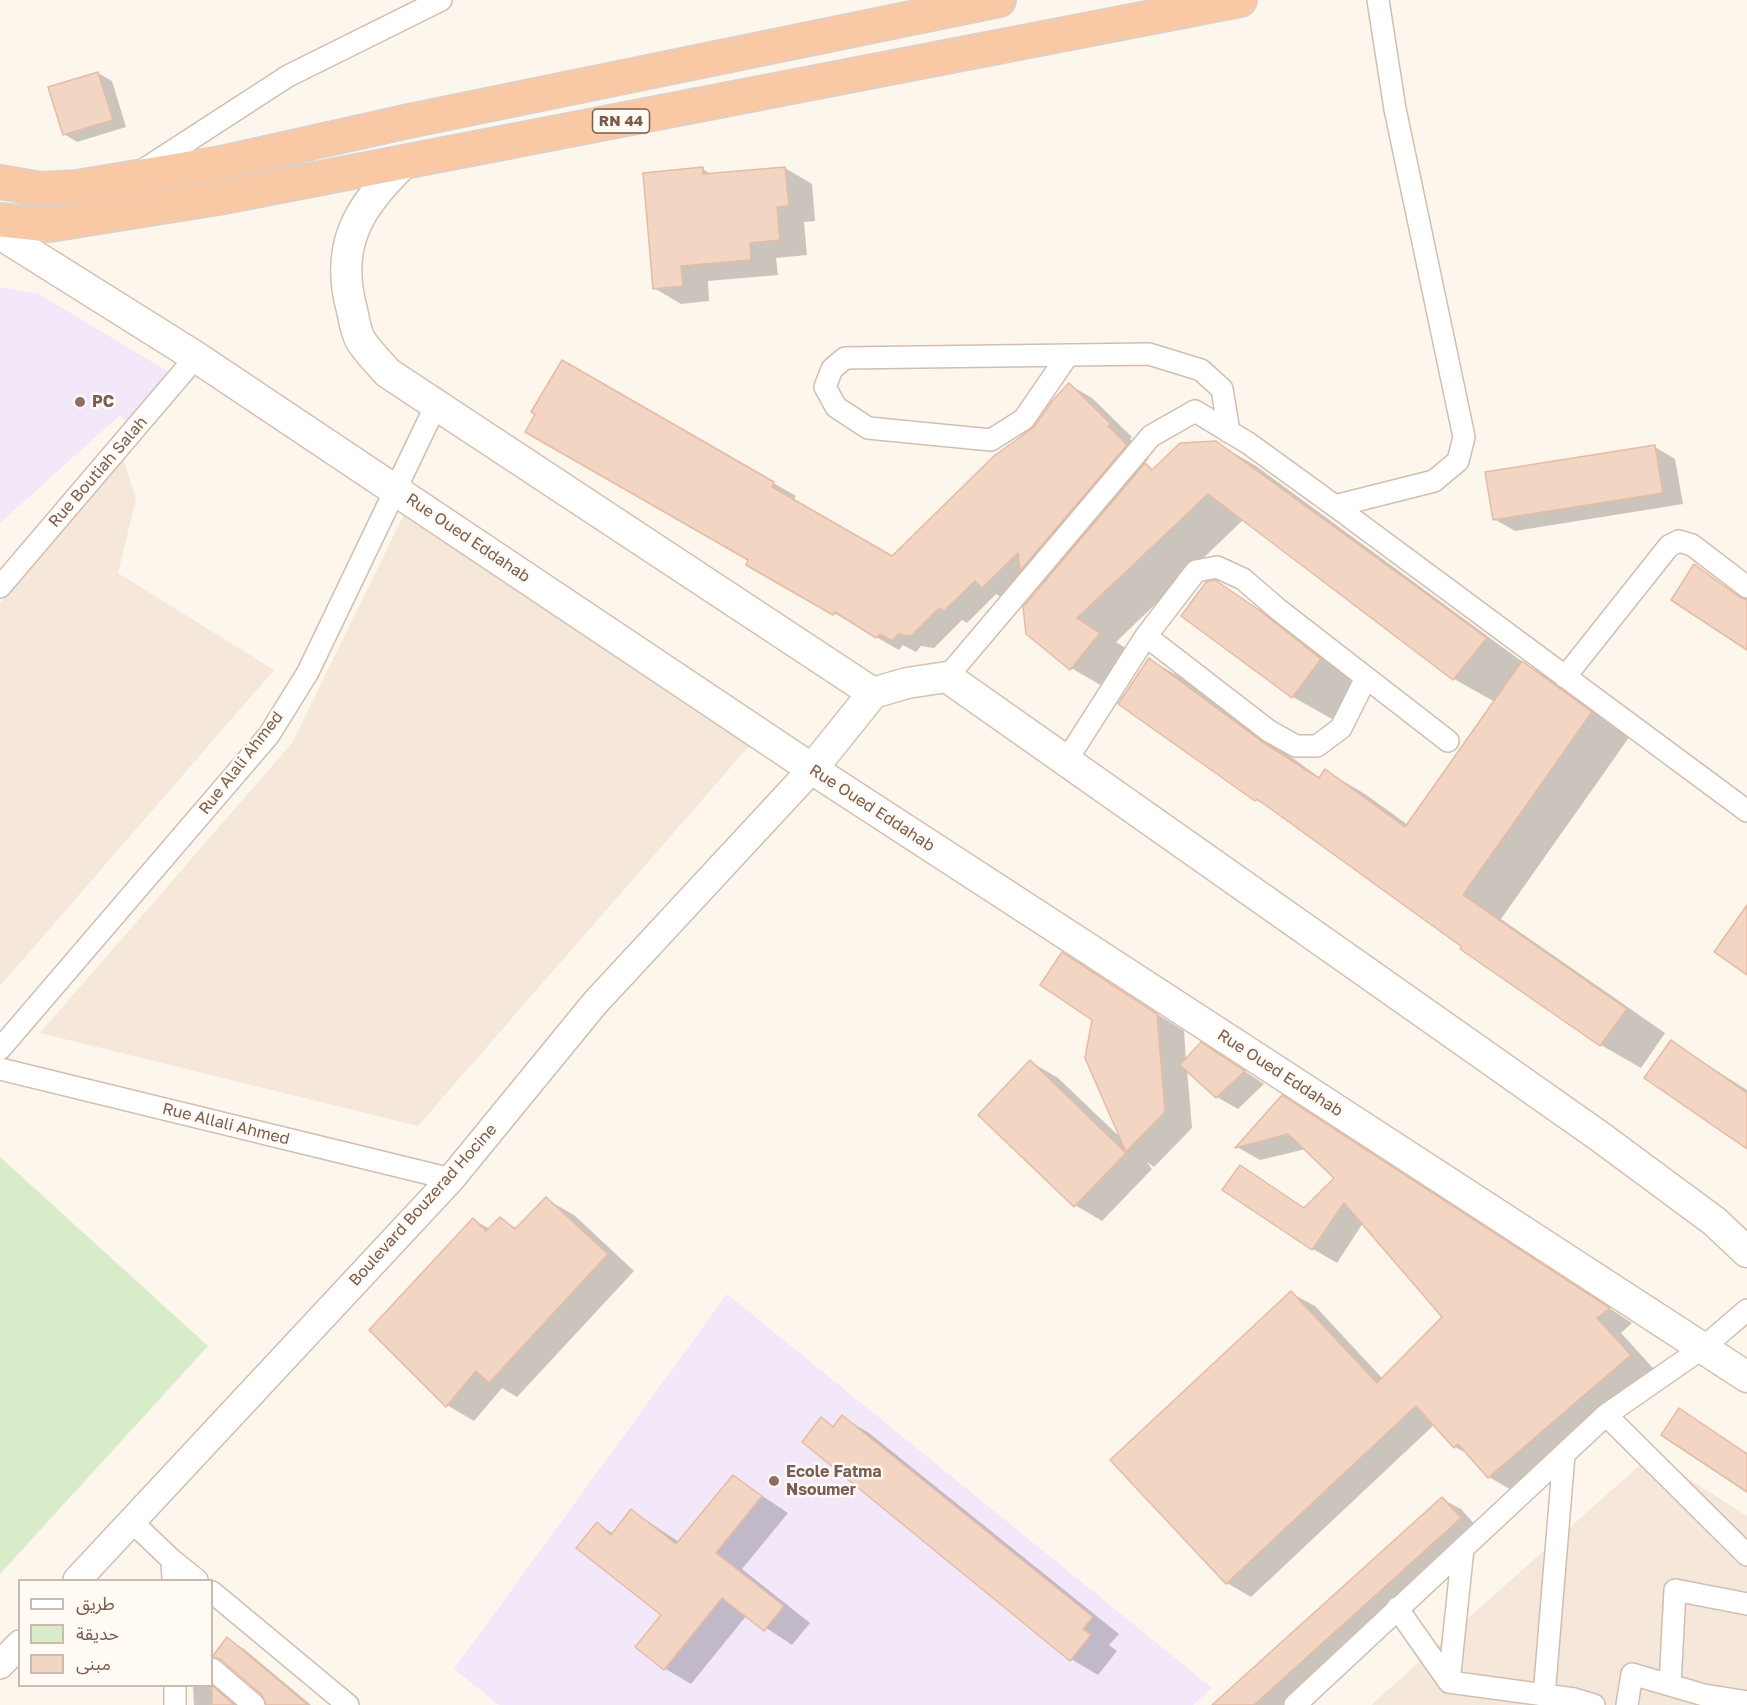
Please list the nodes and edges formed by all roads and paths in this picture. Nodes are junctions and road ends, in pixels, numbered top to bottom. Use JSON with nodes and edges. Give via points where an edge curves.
{"nodes":[{"id":1,"x":441,"y":0,"type":"edge"},
{"id":2,"x":999,"y":0,"type":"edge"},
{"id":3,"x":1239,"y":0,"type":"edge"},
{"id":4,"x":1378,"y":0,"type":"edge"},
{"id":5,"x":404,"y":163,"type":"junction"},
{"id":6,"x":130,"y":178,"type":"junction"},
{"id":7,"x":0,"y":182,"type":"edge"},
{"id":8,"x":0,"y":220,"type":"edge"},
{"id":9,"x":0,"y":234,"type":"edge"},
{"id":10,"x":1068,"y":355,"type":"junction"},
{"id":11,"x":196,"y":357,"type":"junction"},
{"id":12,"x":436,"y":405,"type":"junction"},
{"id":13,"x":1229,"y":432,"type":"junction"},
{"id":14,"x":394,"y":488,"type":"junction"},
{"id":15,"x":1335,"y":506,"type":"junction"},
{"id":16,"x":0,"y":586,"type":"edge"},
{"id":17,"x":1747,"y":587,"type":"edge"},
{"id":18,"x":1146,"y":636,"type":"junction"},
{"id":19,"x":947,"y":677,"type":"junction"},
{"id":20,"x":1565,"y":677,"type":"junction"},
{"id":21,"x":1366,"y":678,"type":"junction"},
{"id":22,"x":873,"y":693,"type":"junction"},
{"id":23,"x":1448,"y":741,"type":"dead end"},
{"id":24,"x":1066,"y":761,"type":"junction"},
{"id":25,"x":812,"y":770,"type":"junction"},
{"id":26,"x":1747,"y":811,"type":"edge"},
{"id":27,"x":0,"y":1048,"type":"edge"},
{"id":28,"x":0,"y":1070,"type":"edge"},
{"id":29,"x":451,"y":1179,"type":"junction"},
{"id":30,"x":1747,"y":1252,"type":"edge"},
{"id":31,"x":1747,"y":1310,"type":"edge"},
{"id":32,"x":1704,"y":1347,"type":"junction"},
{"id":33,"x":1747,"y":1377,"type":"edge"},
{"id":34,"x":1606,"y":1415,"type":"junction"},
{"id":35,"x":1564,"y":1455,"type":"junction"},
{"id":36,"x":130,"y":1521,"type":"junction"},
{"id":37,"x":1463,"y":1548,"type":"junction"},
{"id":38,"x":1747,"y":1555,"type":"edge"},
{"id":39,"x":172,"y":1570,"type":"edge"},
{"id":40,"x":79,"y":1579,"type":"edge"},
{"id":41,"x":192,"y":1579,"type":"edge"},
{"id":42,"x":213,"y":1593,"type":"edge"},
{"id":43,"x":1747,"y":1604,"type":"edge"},
{"id":44,"x":1397,"y":1608,"type":"junction"},
{"id":45,"x":18,"y":1646,"type":"edge"},
{"id":46,"x":0,"y":1665,"type":"edge"},
{"id":47,"x":213,"y":1670,"type":"edge"},
{"id":48,"x":1449,"y":1682,"type":"junction"},
{"id":49,"x":175,"y":1687,"type":"edge"},
{"id":50,"x":1681,"y":1694,"type":"edge"},
{"id":51,"x":1544,"y":1696,"type":"junction"},
{"id":52,"x":1747,"y":1702,"type":"edge"},
{"id":53,"x":1580,"y":1703,"type":"edge"},
{"id":54,"x":175,"y":1705,"type":"edge"},
{"id":55,"x":254,"y":1705,"type":"edge"},
{"id":56,"x":348,"y":1705,"type":"edge"},
{"id":57,"x":1295,"y":1705,"type":"edge"},
{"id":58,"x":1627,"y":1705,"type":"edge"}],
"edges":[{"from":1,"to":6,"type":"street","via":[[288,76]]},
{"from":2,"to":6,"type":"highway","via":[[221,163]]},
{"from":3,"to":5,"type":"highway","number":"RN 44"},
{"from":4,"to":15,"type":"street","via":[[1395,109],[1464,437],[1458,461],[1434,481]]},
{"from":5,"to":8,"type":"highway","number":"RN 44","via":[[88,221],[49,225]]},
{"from":5,"to":12,"type":"main road","via":[[378,188],[357,219],[346,260],[349,301],[360,340],[388,373]]},
{"from":6,"to":7,"type":"highway","via":[[41,189]]},
{"from":9,"to":11,"type":"main road","name":"Rue Oued Eddahab"},
{"from":10,"to":10,"type":"street","via":[[845,358],[832,369],[825,387],[836,407],[868,428],[991,440],[1024,419]]},
{"from":10,"to":13,"type":"street","via":[[1149,354],[1201,370],[1222,389]]},
{"from":11,"to":14,"type":"main road","name":"Rue Oued Eddahab"},
{"from":11,"to":16,"type":"street","name":"Rue Boutiah Salah"},
{"from":12,"to":14,"type":"street","name":"Rue Alali Ahmed"},
{"from":12,"to":22,"type":"main road"},
{"from":13,"to":15,"type":"street"},
{"from":13,"to":19,"type":"street","via":[[1194,411],[1151,436]]},
{"from":14,"to":25,"type":"main road","name":"Rue Oued Eddahab"},
{"from":14,"to":27,"type":"street","name":"Rue Alali Ahmed","via":[[308,672],[268,735]]},
{"from":15,"to":20,"type":"street"},
{"from":17,"to":20,"type":"street","via":[[1692,545],[1679,542],[1669,546]]},
{"from":18,"to":21,"type":"street","via":[[1196,572],[1217,567],[1243,579]]},
{"from":18,"to":21,"type":"street","via":[[1269,731],[1296,746],[1317,746],[1341,728]]},
{"from":18,"to":24,"type":"street"},
{"from":19,"to":22,"type":"main road"},
{"from":19,"to":24,"type":"main road"},
{"from":20,"to":26,"type":"street"},
{"from":21,"to":23,"type":"street"},
{"from":22,"to":25,"type":"main road"},
{"from":24,"to":30,"type":"main road","via":[[1609,1143],[1714,1221]]},
{"from":25,"to":29,"type":"street","name":"Boulevard Bouzerad Hocine","via":[[595,1003]]},
{"from":25,"to":32,"type":"main road","name":"Rue Oued Eddahab"},
{"from":28,"to":29,"type":"street","name":"Rue Allali Ahmed"},
{"from":29,"to":36,"type":"street","name":"Boulevard Bouzerad Hocine"},
{"from":31,"to":32,"type":"street"},
{"from":32,"to":33,"type":"main road","name":"Rue Oued Eddahab"},
{"from":32,"to":34,"type":"street"},
{"from":34,"to":35,"type":"street"},
{"from":34,"to":38,"type":"street"},
{"from":35,"to":37,"type":"street"},
{"from":35,"to":51,"type":"street"},
{"from":36,"to":39,"type":"street"},
{"from":36,"to":40,"type":"street","name":"Boulevard Bouzerad Hocine"},
{"from":37,"to":44,"type":"street"},
{"from":37,"to":48,"type":"street"},
{"from":39,"to":41,"type":"street"},
{"from":42,"to":56,"type":"street"},
{"from":43,"to":50,"type":"street","via":[[1675,1590]]},
{"from":44,"to":48,"type":"street"},
{"from":44,"to":57,"type":"street"},
{"from":45,"to":46,"type":"street"},
{"from":47,"to":55,"type":"street"},
{"from":48,"to":51,"type":"street"},
{"from":49,"to":54,"type":"street"},
{"from":50,"to":52,"type":"street"},
{"from":50,"to":58,"type":"street","via":[[1632,1674]]},
{"from":51,"to":53,"type":"street"}]}
